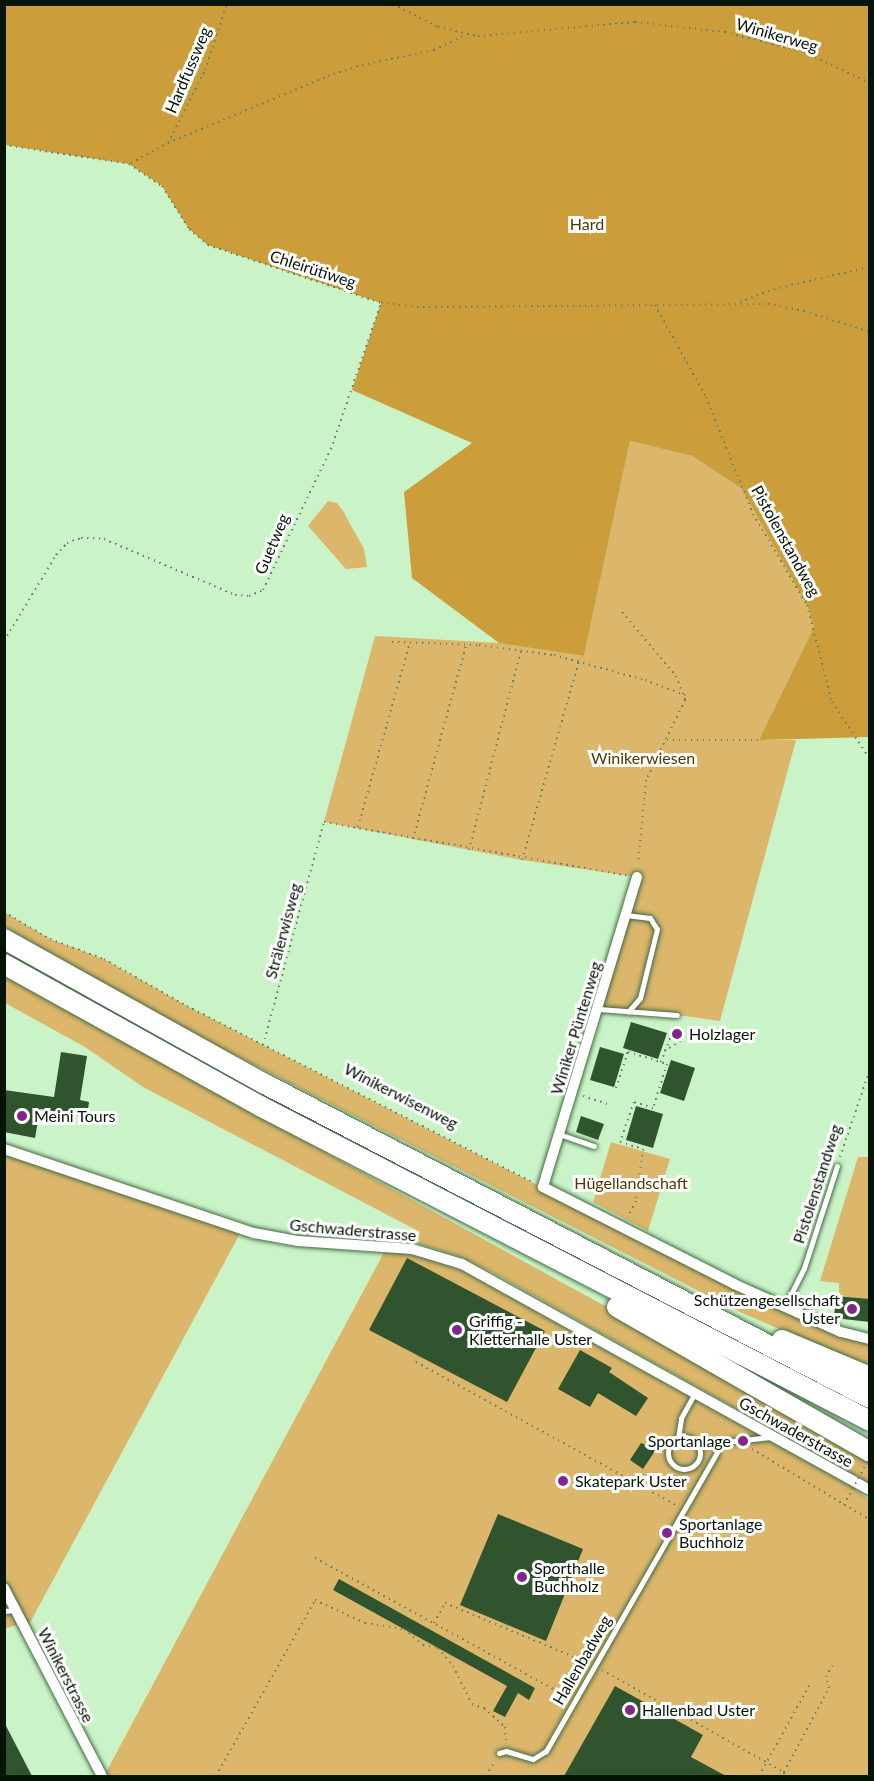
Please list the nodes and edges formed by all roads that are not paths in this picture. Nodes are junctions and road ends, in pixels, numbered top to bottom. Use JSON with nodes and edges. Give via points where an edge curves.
{"nodes":[{"id":1,"x":637,"y":877,"type":"road end"},
{"id":2,"x":625,"y":915,"type":"junction"},
{"id":3,"x":4,"y":939,"type":"edge"},
{"id":4,"x":4,"y":964,"type":"edge"},
{"id":5,"x":599,"y":1010,"type":"junction"},
{"id":6,"x":628,"y":1012,"type":"junction"},
{"id":7,"x":677,"y":1015,"type":"road end"},
{"id":8,"x":560,"y":1134,"type":"junction"},
{"id":9,"x":594,"y":1146,"type":"dead end"},
{"id":10,"x":4,"y":1149,"type":"edge"},
{"id":11,"x":837,"y":1166,"type":"road end"},
{"id":12,"x":552,"y":1260,"type":"junction"},
{"id":13,"x":642,"y":1280,"type":"junction"},
{"id":14,"x":785,"y":1306,"type":"junction"},
{"id":15,"x":870,"y":1339,"type":"edge"},
{"id":16,"x":870,"y":1377,"type":"edge"},
{"id":17,"x":695,"y":1393,"type":"junction"},
{"id":18,"x":870,"y":1398,"type":"edge"},
{"id":19,"x":870,"y":1421,"type":"edge"},
{"id":20,"x":775,"y":1437,"type":"junction"},
{"id":21,"x":678,"y":1438,"type":"junction"},
{"id":22,"x":698,"y":1445,"type":"junction"},
{"id":23,"x":717,"y":1452,"type":"dead end"},
{"id":24,"x":870,"y":1452,"type":"edge"},
{"id":25,"x":698,"y":1461,"type":"junction"},
{"id":26,"x":708,"y":1467,"type":"junction"},
{"id":27,"x":870,"y":1490,"type":"edge"},
{"id":28,"x":4,"y":1588,"type":"edge"},
{"id":29,"x":10,"y":1610,"type":"edge"},
{"id":30,"x":499,"y":1753,"type":"road end"},
{"id":31,"x":102,"y":1776,"type":"edge"}],
"edges":[{"from":1,"to":2,"type":"street","name":"Winiker Püntenweg"},
{"from":2,"to":5,"type":"street","name":"Winiker Püntenweg"},
{"from":2,"to":6,"type":"lane","via":[[650,918],[657,929],[640,998]]},
{"from":3,"to":13,"type":"highway","via":[[265,1084]]},
{"from":4,"to":12,"type":"highway","via":[[260,1106]]},
{"from":5,"to":6,"type":"lane"},
{"from":5,"to":8,"type":"street","name":"Winiker Püntenweg"},
{"from":6,"to":7,"type":"lane"},
{"from":8,"to":9,"type":"lane"},
{"from":8,"to":14,"type":"street","name":"Winiker Püntenweg","via":[[543,1187]]},
{"from":10,"to":17,"type":"street","name":"Gschwaderstrasse","via":[[254,1233],[298,1241],[388,1245],[437,1255],[495,1280]]},
{"from":11,"to":14,"type":"lane","name":"Pistolenstandweg","via":[[804,1268]]},
{"from":12,"to":19,"type":"highway"},
{"from":12,"to":24,"type":"highway","via":[[565,1278]]},
{"from":13,"to":16,"type":"highway","via":[[678,1291]]},
{"from":13,"to":18,"type":"highway"},
{"from":14,"to":15,"type":"street","via":[[841,1332]]},
{"from":17,"to":20,"type":"street","name":"Gschwaderstrasse"},
{"from":17,"to":21,"type":"lane","via":[[681,1418]]},
{"from":20,"to":22,"type":"lane"},
{"from":20,"to":27,"type":"street","name":"Gschwaderstrasse"},
{"from":21,"to":22,"type":"lane","via":[[689,1438]]},
{"from":21,"to":25,"type":"lane","via":[[669,1450],[674,1465],[684,1469]]},
{"from":22,"to":25,"type":"lane"},
{"from":23,"to":26,"type":"lane","name":"Hallenbadweg"},
{"from":25,"to":26,"type":"lane"},
{"from":26,"to":30,"type":"lane","name":"Hallenbadweg","via":[[538,1758]]},
{"from":28,"to":29,"type":"street","name":"Winikerstrasse"},
{"from":29,"to":31,"type":"street","name":"Winikerstrasse"}]}
